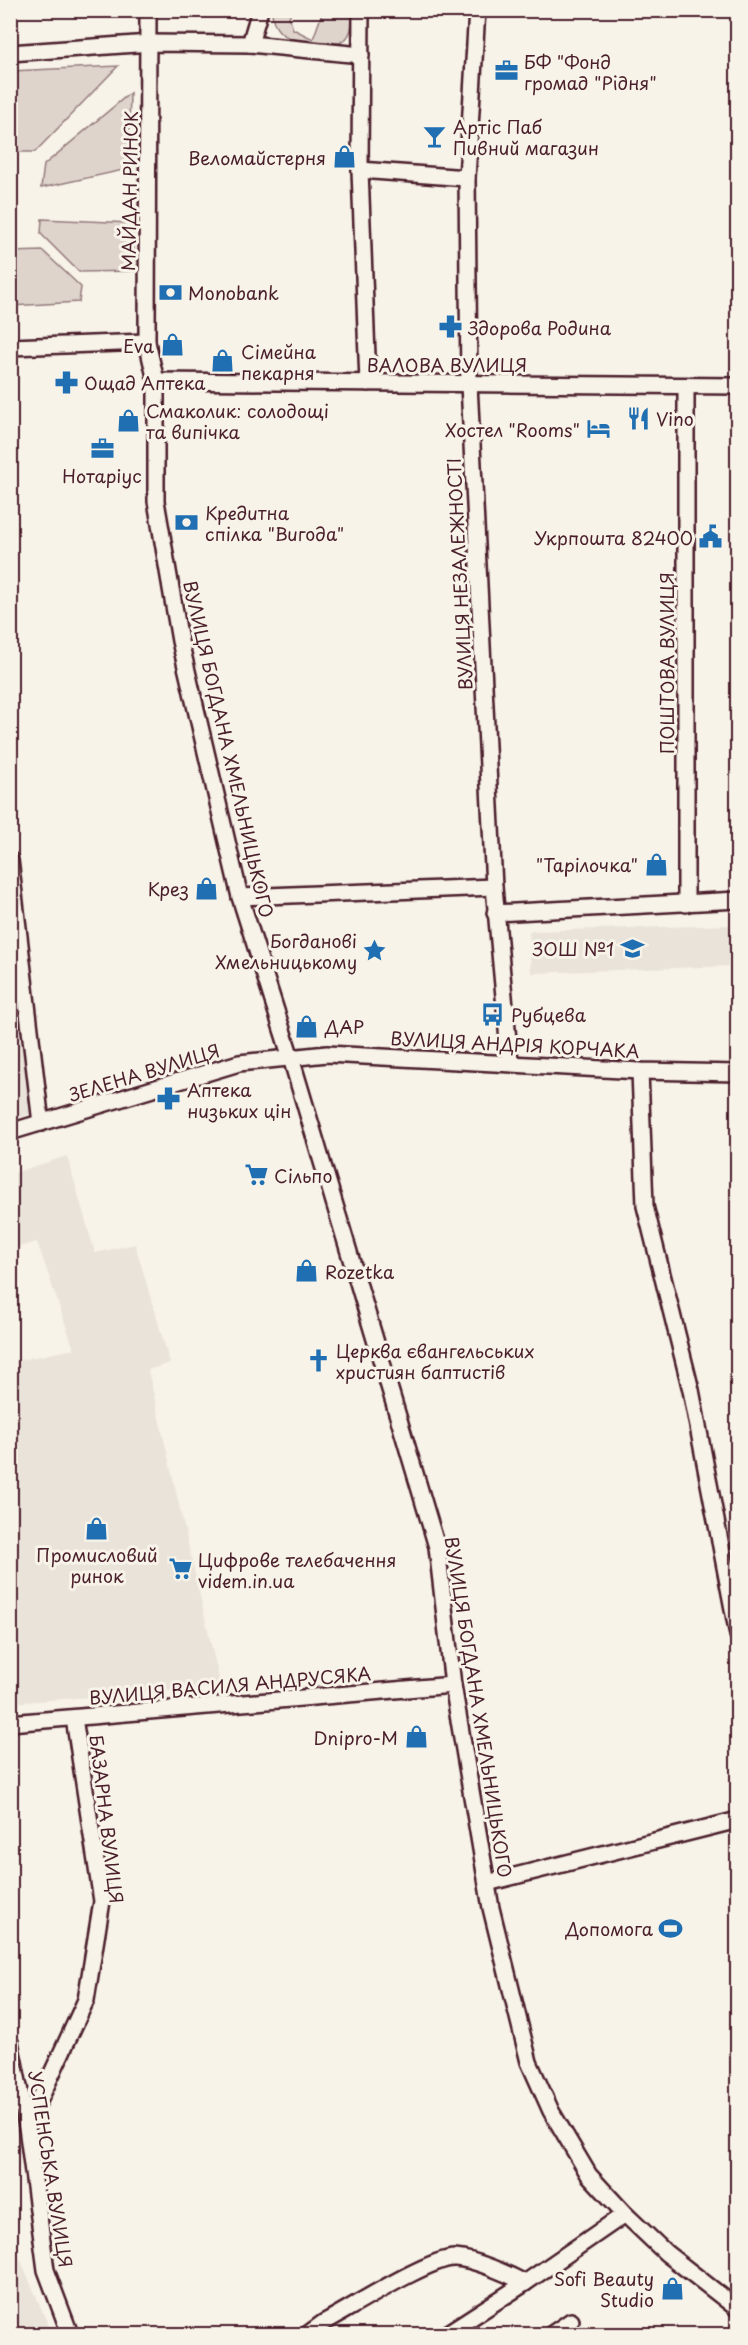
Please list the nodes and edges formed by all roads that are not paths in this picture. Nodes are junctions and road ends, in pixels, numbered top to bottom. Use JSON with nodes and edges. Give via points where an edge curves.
{"nodes":[{"id":1,"x":148,"y":10,"type":"edge"},
{"id":2,"x":260,"y":10,"type":"edge"},
{"id":3,"x":361,"y":10,"type":"edge"},
{"id":4,"x":477,"y":10,"type":"edge"},
{"id":5,"x":150,"y":43,"type":"junction"},
{"id":6,"x":250,"y":44,"type":"junction"},
{"id":7,"x":10,"y":53,"type":"edge"},
{"id":8,"x":361,"y":55,"type":"junction"},
{"id":9,"x":360,"y":170,"type":"junction"},
{"id":10,"x":467,"y":178,"type":"junction"},
{"id":11,"x":147,"y":342,"type":"junction"},
{"id":12,"x":10,"y":347,"type":"edge"},
{"id":13,"x":156,"y":381,"type":"junction"},
{"id":14,"x":368,"y":383,"type":"junction"},
{"id":15,"x":469,"y":384,"type":"junction"},
{"id":16,"x":686,"y":386,"type":"junction"},
{"id":17,"x":738,"y":386,"type":"edge"},
{"id":18,"x":10,"y":860,"type":"edge"},
{"id":19,"x":494,"y":887,"type":"junction"},
{"id":20,"x":240,"y":897,"type":"junction"},
{"id":21,"x":738,"y":900,"type":"edge"},
{"id":22,"x":686,"y":904,"type":"junction"},
{"id":23,"x":495,"y":913,"type":"junction"},
{"id":24,"x":291,"y":1058,"type":"junction"},
{"id":25,"x":510,"y":1062,"type":"junction"},
{"id":26,"x":640,"y":1071,"type":"junction"},
{"id":27,"x":738,"y":1073,"type":"edge"},
{"id":28,"x":41,"y":1123,"type":"junction"},
{"id":29,"x":10,"y":1132,"type":"edge"},
{"id":30,"x":738,"y":1635,"type":"edge"},
{"id":31,"x":453,"y":1685,"type":"junction"},
{"id":32,"x":74,"y":1718,"type":"junction"},
{"id":33,"x":10,"y":1723,"type":"edge"},
{"id":34,"x":738,"y":1820,"type":"edge"},
{"id":35,"x":487,"y":1883,"type":"junction"},
{"id":36,"x":10,"y":2042,"type":"edge"},
{"id":37,"x":27,"y":2127,"type":"junction"},
{"id":38,"x":625,"y":2214,"type":"junction"},
{"id":39,"x":525,"y":2283,"type":"junction"},
{"id":40,"x":738,"y":2308,"type":"edge"},
{"id":41,"x":571,"y":2321,"type":"dead end"},
{"id":42,"x":70,"y":2334,"type":"edge"},
{"id":43,"x":308,"y":2334,"type":"edge"},
{"id":44,"x":446,"y":2334,"type":"edge"},
{"id":45,"x":552,"y":2334,"type":"edge"}],
"edges":[{"from":1,"to":5,"type":"street","name":"МАЙДАН РИНОК"},
{"from":2,"to":6,"type":"street"},
{"from":3,"to":8,"type":"street"},
{"from":4,"to":10,"type":"street","name":"ВУЛИЦЯ НЕЗАЛЕЖНОСТІ"},
{"from":5,"to":6,"type":"street"},
{"from":5,"to":7,"type":"street"},
{"from":5,"to":11,"type":"street","name":"МАЙДАН РИНОК"},
{"from":6,"to":8,"type":"street"},
{"from":8,"to":9,"type":"street"},
{"from":9,"to":10,"type":"street"},
{"from":9,"to":14,"type":"street"},
{"from":10,"to":15,"type":"street","name":"ВУЛИЦЯ НЕЗАЛЕЖНОСТІ"},
{"from":11,"to":12,"type":"street"},
{"from":11,"to":13,"type":"street","name":"ВУЛИЦЯ БОГДАНА ХМЕЛЬНИЦЬКОГО"},
{"from":13,"to":14,"type":"street","name":"ВАЛОВА ВУЛИЦЯ"},
{"from":13,"to":20,"type":"street","name":"ВУЛИЦЯ БОГДАНА ХМЕЛЬНИЦЬКОГО","via":[[156,501],[180,641]]},
{"from":14,"to":15,"type":"street","name":"ВАЛОВА ВУЛИЦЯ"},
{"from":15,"to":16,"type":"street","name":"ВАЛОВА ВУЛИЦЯ"},
{"from":15,"to":19,"type":"street","name":"ВУЛИЦЯ НЕЗАЛЕЖНОСТІ"},
{"from":16,"to":17,"type":"street","name":"ВАЛОВА ВУЛИЦЯ"},
{"from":16,"to":22,"type":"street","name":"ПОШТОВА ВУЛИЦЯ"},
{"from":18,"to":28,"type":"street"},
{"from":19,"to":20,"type":"street"},
{"from":19,"to":23,"type":"street","name":"ВУЛИЦЯ НЕЗАЛЕЖНОСТІ"},
{"from":20,"to":24,"type":"street","name":"ВУЛИЦЯ БОГДАНА ХМЕЛЬНИЦЬКОГО"},
{"from":21,"to":22,"type":"street"},
{"from":22,"to":23,"type":"street"},
{"from":23,"to":25,"type":"street","name":"ВУЛИЦЯ НЕЗАЛЕЖНОСТІ"},
{"from":24,"to":25,"type":"street","name":"ВУЛИЦЯ АНДРІЯ КОРЧАКА","via":[[327,1054]]},
{"from":24,"to":28,"type":"street","name":"ЗЕЛЕНА ВУЛИЦЯ","via":[[239,1064]]},
{"from":24,"to":31,"type":"street","name":"ВУЛИЦЯ БОГДАНА ХМЕЛЬНИЦЬКОГО","via":[[437,1547]]},
{"from":25,"to":26,"type":"street","name":"ВУЛИЦЯ АНДРІЯ КОРЧАКА"},
{"from":26,"to":27,"type":"street","name":"ВУЛИЦЯ АНДРІЯ КОРЧАКА"},
{"from":26,"to":30,"type":"street","via":[[645,1206],[691,1390]]},
{"from":28,"to":29,"type":"street","name":"ЗЕЛЕНА ВУЛИЦЯ"},
{"from":31,"to":32,"type":"street","name":"ВУЛИЦЯ ВАСИЛЯ АНДРУСЯКА"},
{"from":31,"to":35,"type":"street","name":"ВУЛИЦЯ БОГДАНА ХМЕЛЬНИЦЬКОГО"},
{"from":32,"to":33,"type":"street","name":"ВУЛИЦЯ ВАСИЛЯ АНДРУСЯКА"},
{"from":32,"to":37,"type":"street","name":"БАЗАРНА ВУЛИЦЯ","via":[[102,1901],[86,2000]]},
{"from":34,"to":35,"type":"street"},
{"from":35,"to":38,"type":"street","name":"ВУЛИЦЯ БОГДАНА ХМЕЛЬНИЦЬКОГО","via":[[529,2062],[551,2111],[589,2175]]},
{"from":36,"to":37,"type":"street","name":"УСПЕНСЬКА ВУЛИЦЯ"},
{"from":37,"to":42,"type":"street","name":"УСПЕНСЬКА ВУЛИЦЯ","via":[[46,2270]]},
{"from":38,"to":39,"type":"street"},
{"from":38,"to":40,"type":"street","name":"ВУЛИЦЯ БОГДАНА ХМЕЛЬНИЦЬКОГО","via":[[666,2253]]},
{"from":39,"to":43,"type":"street","via":[[505,2272],[455,2258],[433,2262]]},
{"from":39,"to":44,"type":"street"},
{"from":41,"to":45,"type":"street"}]}
